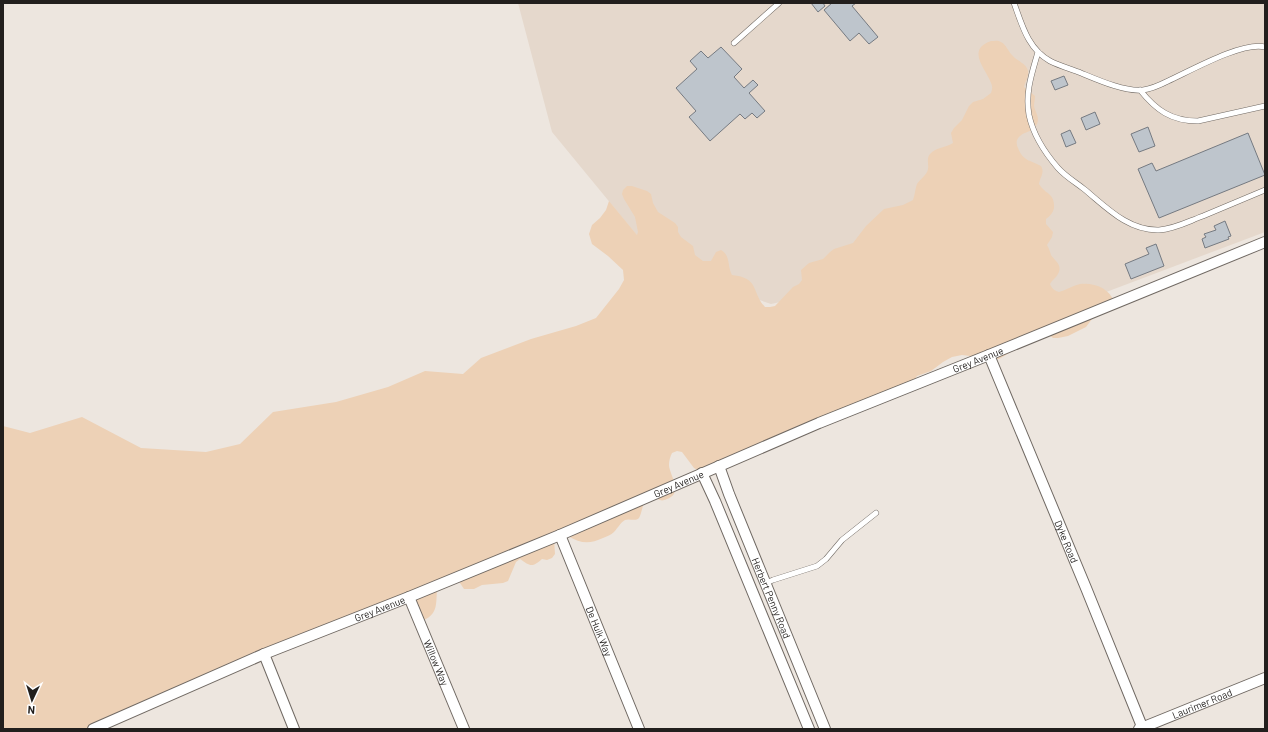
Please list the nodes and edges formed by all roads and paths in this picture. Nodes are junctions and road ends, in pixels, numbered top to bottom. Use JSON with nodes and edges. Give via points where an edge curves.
{"nodes":[{"id":1,"x":779,"y":3,"type":"edge"},
{"id":2,"x":1014,"y":3,"type":"edge"},
{"id":3,"x":734,"y":44,"type":"dead end"},
{"id":4,"x":1265,"y":47,"type":"edge"},
{"id":5,"x":1038,"y":52,"type":"junction"},
{"id":6,"x":1140,"y":90,"type":"junction"},
{"id":7,"x":1265,"y":106,"type":"edge"},
{"id":8,"x":1265,"y":190,"type":"edge"},
{"id":9,"x":1265,"y":243,"type":"edge"},
{"id":10,"x":990,"y":355,"type":"junction"},
{"id":11,"x":719,"y":466,"type":"junction"},
{"id":12,"x":702,"y":473,"type":"junction"},
{"id":13,"x":876,"y":513,"type":"dead end"},
{"id":14,"x":560,"y":535,"type":"junction"},
{"id":15,"x":766,"y":583,"type":"junction"},
{"id":16,"x":409,"y":596,"type":"junction"},
{"id":17,"x":264,"y":654,"type":"junction"},
{"id":18,"x":1265,"y":678,"type":"edge"},
{"id":19,"x":119,"y":724,"type":"edge"},
{"id":20,"x":1141,"y":728,"type":"edge"},
{"id":21,"x":93,"y":729,"type":"edge"},
{"id":22,"x":294,"y":729,"type":"edge"},
{"id":23,"x":464,"y":729,"type":"edge"},
{"id":24,"x":639,"y":729,"type":"edge"},
{"id":25,"x":809,"y":729,"type":"edge"},
{"id":26,"x":825,"y":729,"type":"edge"}],
"edges":[{"from":1,"to":3,"type":"lane"},
{"from":2,"to":5,"type":"lane","via":[[1028,39]]},
{"from":4,"to":6,"type":"lane","via":[[1228,53],[1150,89]]},
{"from":5,"to":6,"type":"lane","via":[[1050,61],[1094,78],[1119,87]]},
{"from":5,"to":8,"type":"lane","via":[[1028,92],[1029,114],[1035,134],[1058,168],[1127,222],[1143,229],[1160,230],[1176,227]]},
{"from":6,"to":7,"type":"lane","via":[[1159,109],[1189,121]]},
{"from":9,"to":10,"type":"street","name":"Grey Avenue"},
{"from":10,"to":11,"type":"street","name":"Grey Avenue","via":[[819,422]]},
{"from":10,"to":20,"type":"street","name":"Dyke Road"},
{"from":11,"to":12,"type":"street","name":"Grey Avenue"},
{"from":11,"to":15,"type":"street","name":"Herbert Penny Road"},
{"from":12,"to":14,"type":"street","name":"Grey Avenue"},
{"from":12,"to":25,"type":"street","name":"Herbert Penny Road"},
{"from":13,"to":15,"type":"lane","via":[[842,540],[817,566]]},
{"from":14,"to":16,"type":"street","name":"Grey Avenue"},
{"from":14,"to":24,"type":"street","name":"De Hulk Way"},
{"from":15,"to":26,"type":"street","name":"Herbert Penny Road"},
{"from":16,"to":17,"type":"street","name":"Grey Avenue"},
{"from":16,"to":23,"type":"street","name":"Willow Way"},
{"from":17,"to":19,"type":"street","name":"Grey Avenue"},
{"from":17,"to":22,"type":"street"},
{"from":18,"to":20,"type":"street","name":"Laurimer Road"},
{"from":19,"to":21,"type":"street","name":"Grey Avenue"}]}
